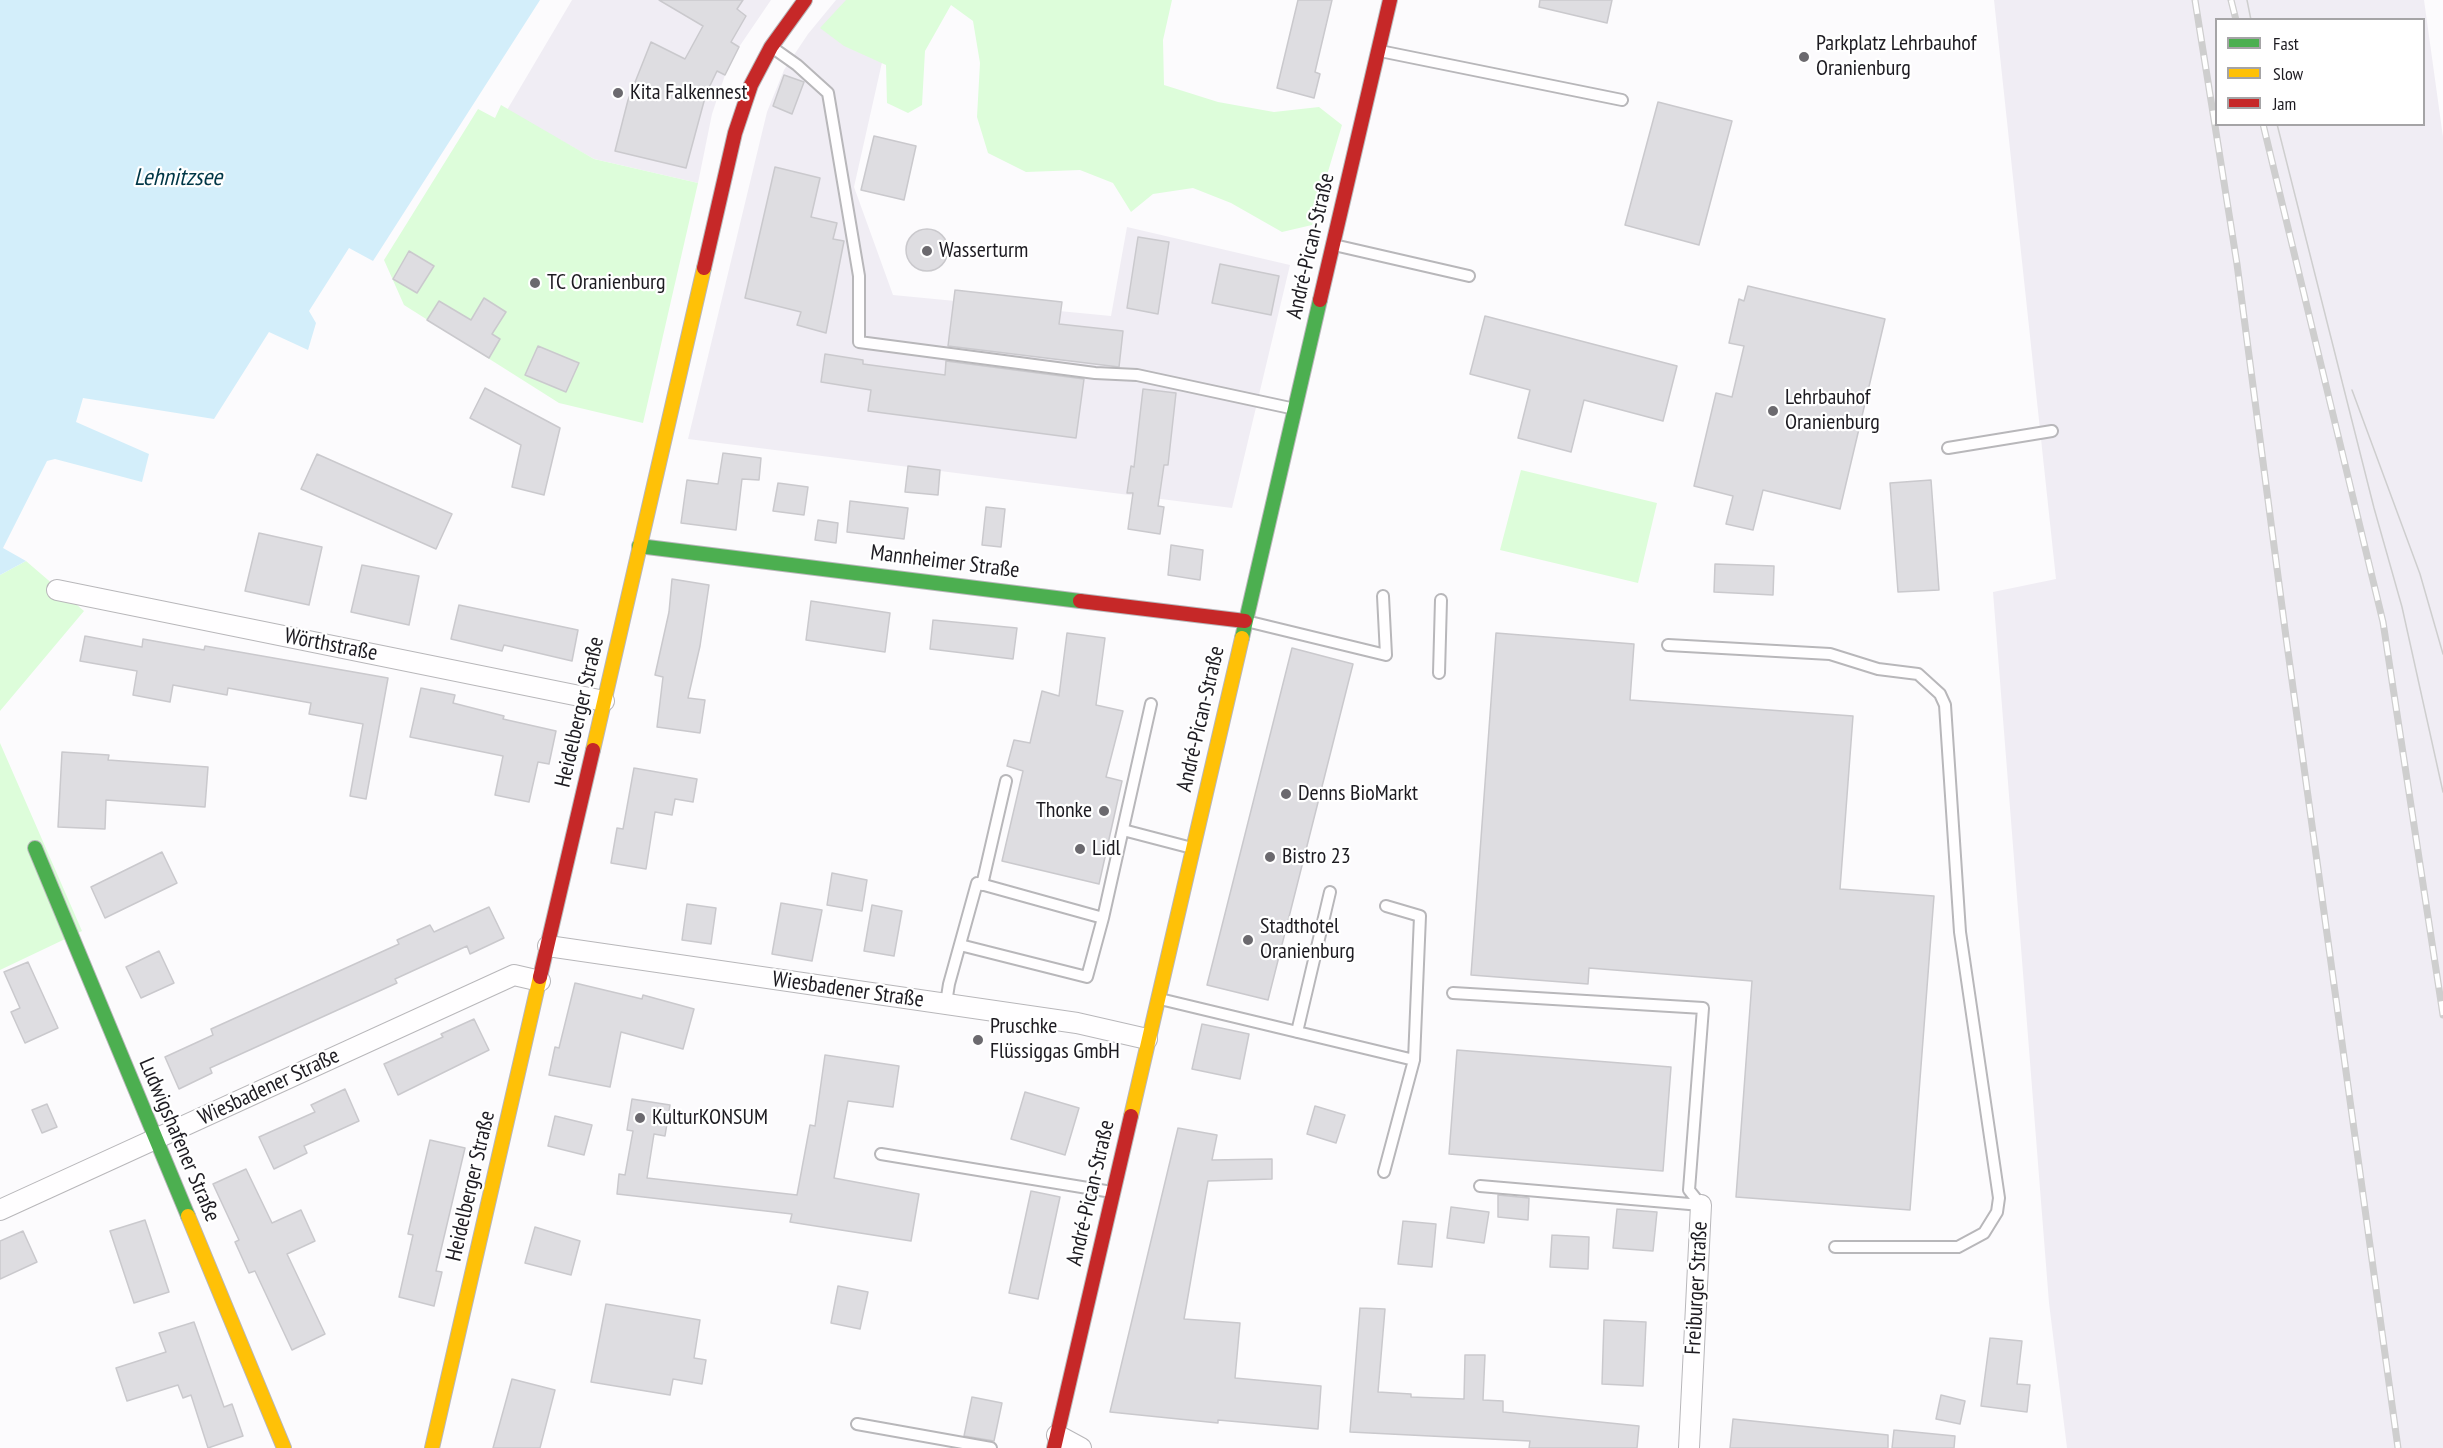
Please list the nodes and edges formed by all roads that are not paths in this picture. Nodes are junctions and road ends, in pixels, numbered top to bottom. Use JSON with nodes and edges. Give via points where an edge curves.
{"nodes":[{"id":1,"x":805,"y":0,"type":"edge"},
{"id":2,"x":1390,"y":0,"type":"edge"},
{"id":3,"x":771,"y":47,"type":"junction"},
{"id":4,"x":1377,"y":50,"type":"junction"},
{"id":5,"x":1622,"y":100,"type":"dead end"},
{"id":6,"x":1334,"y":245,"type":"junction"},
{"id":7,"x":1470,"y":276,"type":"dead end"},
{"id":8,"x":1295,"y":409,"type":"junction"},
{"id":9,"x":2052,"y":431,"type":"dead end"},
{"id":10,"x":1948,"y":448,"type":"dead end"},
{"id":11,"x":639,"y":546,"type":"junction"},
{"id":12,"x":57,"y":590,"type":"dead end"},
{"id":13,"x":1383,"y":596,"type":"dead end"},
{"id":14,"x":1441,"y":600,"type":"dead end"},
{"id":15,"x":1245,"y":621,"type":"junction"},
{"id":16,"x":1668,"y":645,"type":"dead end"},
{"id":17,"x":1439,"y":673,"type":"dead end"},
{"id":18,"x":604,"y":701,"type":"junction"},
{"id":19,"x":1151,"y":704,"type":"dead end"},
{"id":20,"x":1006,"y":781,"type":"dead end"},
{"id":21,"x":1123,"y":830,"type":"junction"},
{"id":22,"x":35,"y":848,"type":"dead end"},
{"id":23,"x":1192,"y":848,"type":"junction"},
{"id":24,"x":982,"y":885,"type":"junction"},
{"id":25,"x":1330,"y":892,"type":"dead end"},
{"id":26,"x":1386,"y":906,"type":"dead end"},
{"id":27,"x":1103,"y":918,"type":"junction"},
{"id":28,"x":960,"y":945,"type":"junction"},
{"id":29,"x":548,"y":946,"type":"junction"},
{"id":30,"x":540,"y":981,"type":"junction"},
{"id":31,"x":1452,"y":993,"type":"dead end"},
{"id":32,"x":1157,"y":998,"type":"junction"},
{"id":33,"x":946,"y":1003,"type":"junction"},
{"id":34,"x":1297,"y":1032,"type":"junction"},
{"id":35,"x":1147,"y":1039,"type":"junction"},
{"id":36,"x":1414,"y":1060,"type":"junction"},
{"id":37,"x":156,"y":1139,"type":"junction"},
{"id":38,"x":881,"y":1154,"type":"dead end"},
{"id":39,"x":1384,"y":1172,"type":"dead end"},
{"id":40,"x":1480,"y":1186,"type":"dead end"},
{"id":41,"x":1112,"y":1192,"type":"junction"},
{"id":42,"x":1701,"y":1205,"type":"junction"},
{"id":43,"x":0,"y":1210,"type":"edge"},
{"id":44,"x":1835,"y":1247,"type":"dead end"},
{"id":45,"x":857,"y":1424,"type":"dead end"},
{"id":46,"x":1055,"y":1441,"type":"edge"},
{"id":47,"x":284,"y":1448,"type":"edge"},
{"id":48,"x":432,"y":1448,"type":"edge"},
{"id":49,"x":991,"y":1448,"type":"edge"},
{"id":50,"x":1081,"y":1448,"type":"edge"},
{"id":51,"x":1689,"y":1448,"type":"edge"}],
"edges":[{"from":1,"to":3,"type":"street","name":"Heidelberger Straße"},
{"from":2,"to":4,"type":"street","name":"André-Pican-Straße"},
{"from":3,"to":8,"type":"lane","via":[[828,93],[857,265],[859,342],[1095,374],[1137,375]]},
{"from":3,"to":11,"type":"street","name":"Heidelberger Straße","via":[[751,85],[735,133]]},
{"from":4,"to":5,"type":"lane"},
{"from":4,"to":6,"type":"street","name":"André-Pican-Straße"},
{"from":6,"to":7,"type":"lane"},
{"from":6,"to":8,"type":"street","name":"André-Pican-Straße"},
{"from":8,"to":15,"type":"street","name":"André-Pican-Straße"},
{"from":9,"to":10,"type":"lane"},
{"from":11,"to":15,"type":"street","name":"Mannheimer Straße"},
{"from":11,"to":18,"type":"street","name":"Heidelberger Straße"},
{"from":12,"to":18,"type":"street","name":"Wörthstraße"},
{"from":13,"to":15,"type":"lane","via":[[1386,655]]},
{"from":14,"to":17,"type":"lane"},
{"from":15,"to":23,"type":"street","name":"André-Pican-Straße"},
{"from":16,"to":44,"type":"lane","via":[[1830,654],[1878,669],[1918,674],[1940,694],[1945,705],[1960,932],[1999,1197],[1997,1212],[1984,1233],[1958,1247]]},
{"from":18,"to":29,"type":"street","name":"Heidelberger Straße"},
{"from":19,"to":21,"type":"lane"},
{"from":20,"to":24,"type":"lane"},
{"from":21,"to":23,"type":"lane"},
{"from":21,"to":27,"type":"lane"},
{"from":22,"to":37,"type":"street","name":"Ludwigshafener Straße"},
{"from":23,"to":32,"type":"street","name":"André-Pican-Straße"},
{"from":24,"to":27,"type":"lane"},
{"from":24,"to":28,"type":"lane","via":[[977,883]]},
{"from":25,"to":34,"type":"lane"},
{"from":26,"to":36,"type":"lane","via":[[1420,915]]},
{"from":27,"to":28,"type":"lane","via":[[1087,977]]},
{"from":28,"to":33,"type":"lane"},
{"from":29,"to":30,"type":"street","name":"Heidelberger Straße"},
{"from":29,"to":33,"type":"street","name":"Wiesbadener Straße"},
{"from":30,"to":37,"type":"street","name":"Wiesbadener Straße","via":[[513,975]]},
{"from":30,"to":48,"type":"street","name":"Heidelberger Straße"},
{"from":31,"to":42,"type":"lane","via":[[1703,1008],[1689,1190]]},
{"from":32,"to":34,"type":"lane"},
{"from":32,"to":35,"type":"street","name":"André-Pican-Straße"},
{"from":33,"to":35,"type":"street","name":"Wiesbadener Straße","via":[[1077,1023]]},
{"from":34,"to":36,"type":"lane"},
{"from":35,"to":41,"type":"street","name":"André-Pican-Straße"},
{"from":36,"to":39,"type":"lane"},
{"from":37,"to":43,"type":"street","name":"Wiesbadener Straße"},
{"from":37,"to":47,"type":"street","name":"Ludwigshafener Straße"},
{"from":38,"to":41,"type":"lane"},
{"from":40,"to":42,"type":"lane","name":"Freiburger Straße"},
{"from":41,"to":46,"type":"street","name":"André-Pican-Straße"},
{"from":42,"to":51,"type":"street","name":"Freiburger Straße"},
{"from":45,"to":49,"type":"lane"},
{"from":46,"to":50,"type":"street"}]}
